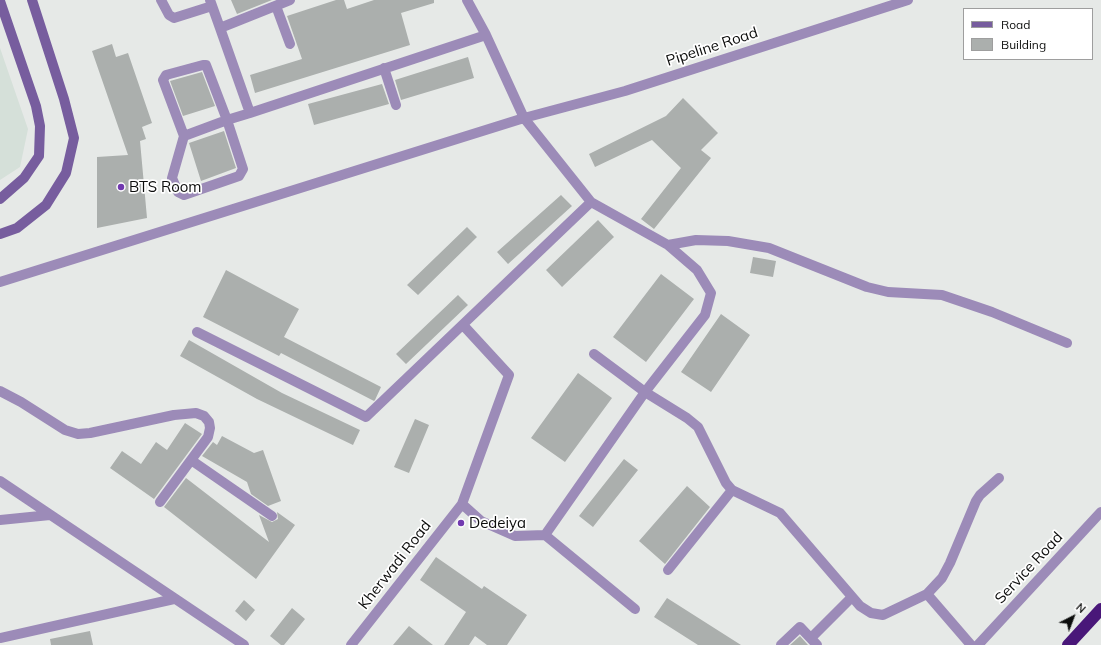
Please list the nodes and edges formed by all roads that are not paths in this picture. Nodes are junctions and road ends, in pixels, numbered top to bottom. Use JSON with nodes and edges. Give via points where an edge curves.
{"nodes":[{"id":1,"x":32,"y":0,"type":"edge"},
{"id":2,"x":161,"y":0,"type":"edge"},
{"id":3,"x":290,"y":0,"type":"edge"},
{"id":4,"x":467,"y":0,"type":"edge"},
{"id":5,"x":908,"y":0,"type":"edge"},
{"id":6,"x":0,"y":1,"type":"edge"},
{"id":7,"x":211,"y":3,"type":"edge"},
{"id":8,"x":276,"y":6,"type":"junction"},
{"id":9,"x":220,"y":28,"type":"junction"},
{"id":10,"x":486,"y":35,"type":"junction"},
{"id":11,"x":290,"y":44,"type":"dead end"},
{"id":12,"x":384,"y":68,"type":"junction"},
{"id":13,"x":396,"y":105,"type":"dead end"},
{"id":14,"x":250,"y":112,"type":"junction"},
{"id":15,"x":524,"y":118,"type":"junction"},
{"id":16,"x":227,"y":120,"type":"junction"},
{"id":17,"x":184,"y":136,"type":"junction"},
{"id":18,"x":0,"y":199,"type":"edge"},
{"id":19,"x":591,"y":202,"type":"junction"},
{"id":20,"x":0,"y":234,"type":"edge"},
{"id":21,"x":668,"y":245,"type":"junction"},
{"id":22,"x":0,"y":282,"type":"edge"},
{"id":23,"x":463,"y":325,"type":"junction"},
{"id":24,"x":197,"y":332,"type":"dead end"},
{"id":25,"x":1067,"y":343,"type":"dead end"},
{"id":26,"x":594,"y":354,"type":"dead end"},
{"id":27,"x":0,"y":391,"type":"edge"},
{"id":28,"x":645,"y":392,"type":"junction"},
{"id":29,"x":191,"y":460,"type":"junction"},
{"id":30,"x":999,"y":478,"type":"dead end"},
{"id":31,"x":0,"y":481,"type":"edge"},
{"id":32,"x":732,"y":490,"type":"junction"},
{"id":33,"x":160,"y":502,"type":"dead end"},
{"id":34,"x":462,"y":504,"type":"junction"},
{"id":35,"x":1101,"y":512,"type":"edge"},
{"id":36,"x":50,"y":515,"type":"junction"},
{"id":37,"x":272,"y":516,"type":"dead end"},
{"id":38,"x":0,"y":520,"type":"edge"},
{"id":39,"x":545,"y":535,"type":"junction"},
{"id":40,"x":668,"y":570,"type":"dead end"},
{"id":41,"x":927,"y":594,"type":"junction"},
{"id":42,"x":852,"y":597,"type":"junction"},
{"id":43,"x":174,"y":599,"type":"junction"},
{"id":44,"x":635,"y":609,"type":"dead end"},
{"id":45,"x":1101,"y":609,"type":"edge"},
{"id":46,"x":0,"y":638,"type":"edge"},
{"id":47,"x":814,"y":641,"type":"edge"},
{"id":48,"x":244,"y":645,"type":"edge"},
{"id":49,"x":352,"y":645,"type":"edge"},
{"id":50,"x":781,"y":645,"type":"edge"},
{"id":51,"x":971,"y":645,"type":"edge"},
{"id":52,"x":978,"y":645,"type":"edge"},
{"id":53,"x":1068,"y":645,"type":"edge"}],
"edges":[{"from":1,"to":20,"type":"street","via":[[64,98],[74,138],[66,173],[46,205],[17,228]]},
{"from":2,"to":7,"type":"street","via":[[174,18]]},
{"from":3,"to":8,"type":"street"},
{"from":4,"to":10,"type":"street"},
{"from":5,"to":15,"type":"street","name":"Pipeline Road","via":[[625,91]]},
{"from":6,"to":18,"type":"street","via":[[36,106],[40,126],[39,156],[24,178]]},
{"from":7,"to":9,"type":"street"},
{"from":8,"to":9,"type":"street"},
{"from":8,"to":11,"type":"street"},
{"from":9,"to":14,"type":"street"},
{"from":10,"to":12,"type":"street"},
{"from":10,"to":15,"type":"street"},
{"from":12,"to":13,"type":"street"},
{"from":12,"to":14,"type":"street"},
{"from":14,"to":16,"type":"street"},
{"from":15,"to":19,"type":"street"},
{"from":15,"to":22,"type":"street","name":"Pipeline Road"},
{"from":16,"to":17,"type":"street"},
{"from":16,"to":17,"type":"street","via":[[206,65],[166,75],[163,80]]},
{"from":16,"to":17,"type":"street","via":[[243,169],[242,174],[184,195],[178,192],[172,178]]},
{"from":19,"to":21,"type":"street"},
{"from":19,"to":23,"type":"street"},
{"from":21,"to":25,"type":"street","via":[[704,240],[770,248],[867,288],[888,292],[942,295],[992,312]]},
{"from":21,"to":28,"type":"street","via":[[697,270],[710,293],[706,315]]},
{"from":23,"to":24,"type":"street","via":[[366,417]]},
{"from":23,"to":34,"type":"street","name":"Kherwadi Road","via":[[509,375]]},
{"from":26,"to":28,"type":"street"},
{"from":27,"to":29,"type":"street","via":[[65,430],[78,434],[90,434],[174,415],[196,413],[204,416],[210,428],[208,437]]},
{"from":28,"to":32,"type":"street","via":[[698,427]]},
{"from":28,"to":39,"type":"street"},
{"from":29,"to":33,"type":"street"},
{"from":29,"to":37,"type":"street"},
{"from":30,"to":41,"type":"street","via":[[976,501],[950,563],[942,578]]},
{"from":31,"to":36,"type":"street"},
{"from":32,"to":40,"type":"street"},
{"from":32,"to":42,"type":"street","via":[[780,514]]},
{"from":34,"to":39,"type":"street","via":[[481,522],[515,536]]},
{"from":34,"to":49,"type":"street","name":"Kherwadi Road"},
{"from":35,"to":52,"type":"street","name":"Service Road"},
{"from":36,"to":38,"type":"street"},
{"from":36,"to":43,"type":"street"},
{"from":39,"to":44,"type":"street"},
{"from":41,"to":42,"type":"street","via":[[883,615],[871,613]]},
{"from":41,"to":51,"type":"street"},
{"from":42,"to":47,"type":"street"},
{"from":43,"to":46,"type":"street"},
{"from":43,"to":48,"type":"street"},
{"from":45,"to":53,"type":"highway"},
{"from":47,"to":50,"type":"street","via":[[800,627]]}]}
